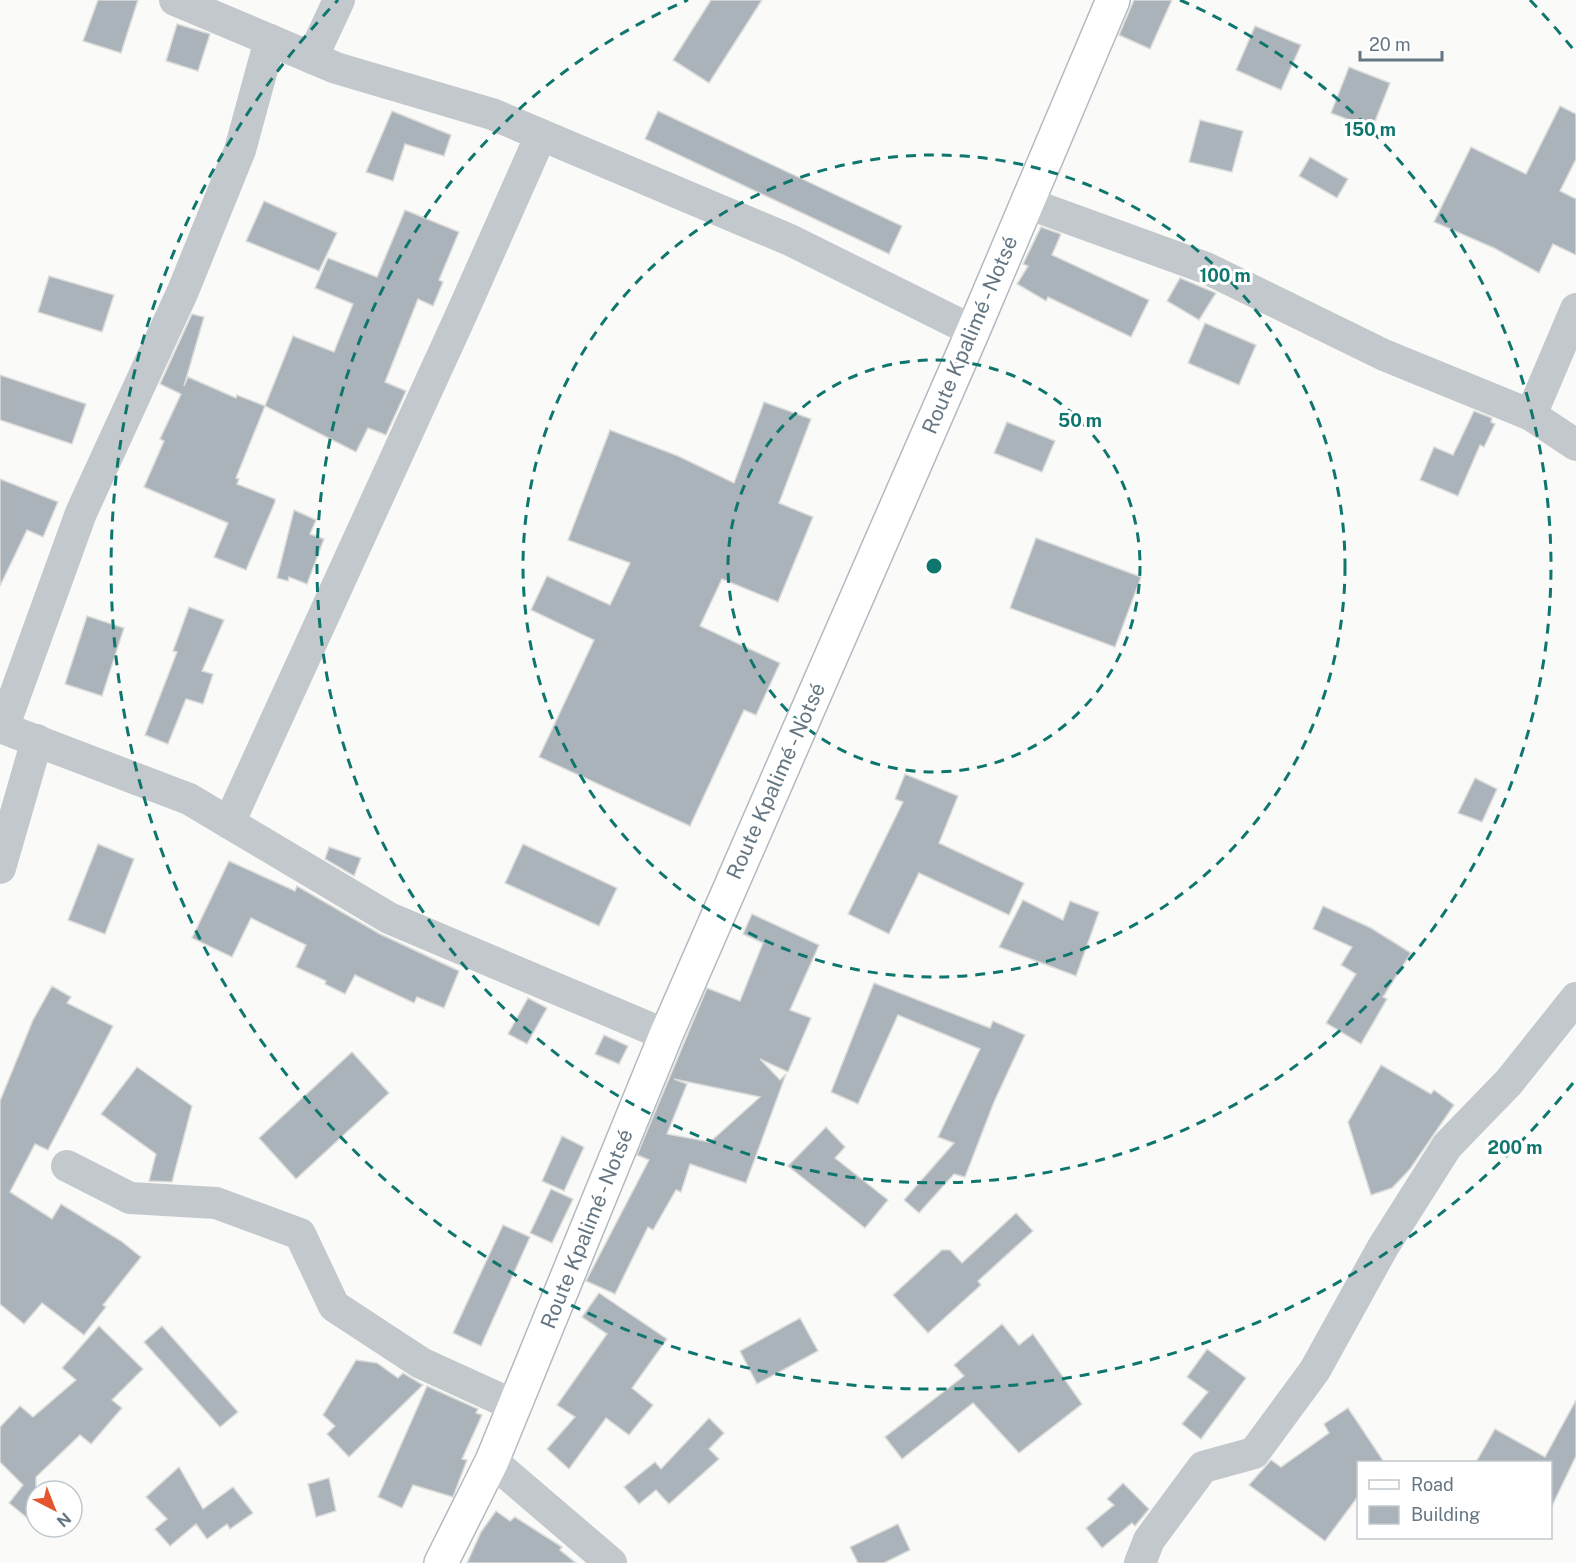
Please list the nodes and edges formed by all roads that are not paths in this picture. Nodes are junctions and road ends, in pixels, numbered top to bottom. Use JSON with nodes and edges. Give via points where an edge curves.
{"nodes":[{"id":1,"x":175,"y":0,"type":"edge"},
{"id":2,"x":339,"y":0,"type":"edge"},
{"id":3,"x":1113,"y":0,"type":"edge"},
{"id":4,"x":270,"y":40,"type":"junction"},
{"id":5,"x":312,"y":58,"type":"junction"},
{"id":6,"x":541,"y":135,"type":"junction"},
{"id":7,"x":1027,"y":203,"type":"junction"},
{"id":8,"x":1576,"y":309,"type":"edge"},
{"id":9,"x":973,"y":331,"type":"junction"},
{"id":10,"x":1531,"y":415,"type":"junction"},
{"id":11,"x":1576,"y":445,"type":"edge"},
{"id":12,"x":2,"y":728,"type":"edge"},
{"id":13,"x":37,"y":740,"type":"junction"},
{"id":14,"x":229,"y":823,"type":"junction"},
{"id":15,"x":0,"y":868,"type":"edge"},
{"id":16,"x":1576,"y":998,"type":"edge"},
{"id":17,"x":666,"y":1035,"type":"junction"},
{"id":18,"x":66,"y":1166,"type":"dead end"},
{"id":19,"x":515,"y":1406,"type":"junction"},
{"id":20,"x":492,"y":1461,"type":"junction"},
{"id":21,"x":441,"y":1563,"type":"edge"},
{"id":22,"x":611,"y":1563,"type":"edge"},
{"id":23,"x":1140,"y":1563,"type":"edge"}],
"edges":[{"from":1,"to":4,"type":"street"},
{"from":2,"to":5,"type":"street"},
{"from":3,"to":7,"type":"main road","name":"Route Kpalimé - Notsé"},
{"from":4,"to":5,"type":"street"},
{"from":4,"to":12,"type":"street","via":[[240,150],[183,291],[81,513]]},
{"from":5,"to":6,"type":"street","via":[[492,114]]},
{"from":6,"to":9,"type":"street","via":[[790,240]]},
{"from":6,"to":14,"type":"street"},
{"from":7,"to":9,"type":"main road","name":"Route Kpalimé - Notsé"},
{"from":7,"to":10,"type":"street","via":[[1206,268],[1384,355]]},
{"from":8,"to":10,"type":"street"},
{"from":9,"to":17,"type":"main road","name":"Route Kpalimé - Notsé"},
{"from":10,"to":11,"type":"street"},
{"from":12,"to":13,"type":"street"},
{"from":13,"to":14,"type":"street","via":[[189,799]]},
{"from":13,"to":15,"type":"street"},
{"from":14,"to":17,"type":"street","via":[[389,918]]},
{"from":16,"to":23,"type":"street","via":[[1509,1082],[1447,1146],[1383,1247],[1315,1370],[1254,1453],[1203,1467],[1149,1540]]},
{"from":17,"to":19,"type":"main road","name":"Route Kpalimé - Notsé"},
{"from":18,"to":19,"type":"street","via":[[130,1198],[216,1203],[300,1234],[334,1306],[421,1363]]},
{"from":19,"to":20,"type":"main road","name":"Route Kpalimé - Notsé"},
{"from":20,"to":21,"type":"main road","name":"Route Kpalimé - Notsé"},
{"from":20,"to":22,"type":"street"}]}
